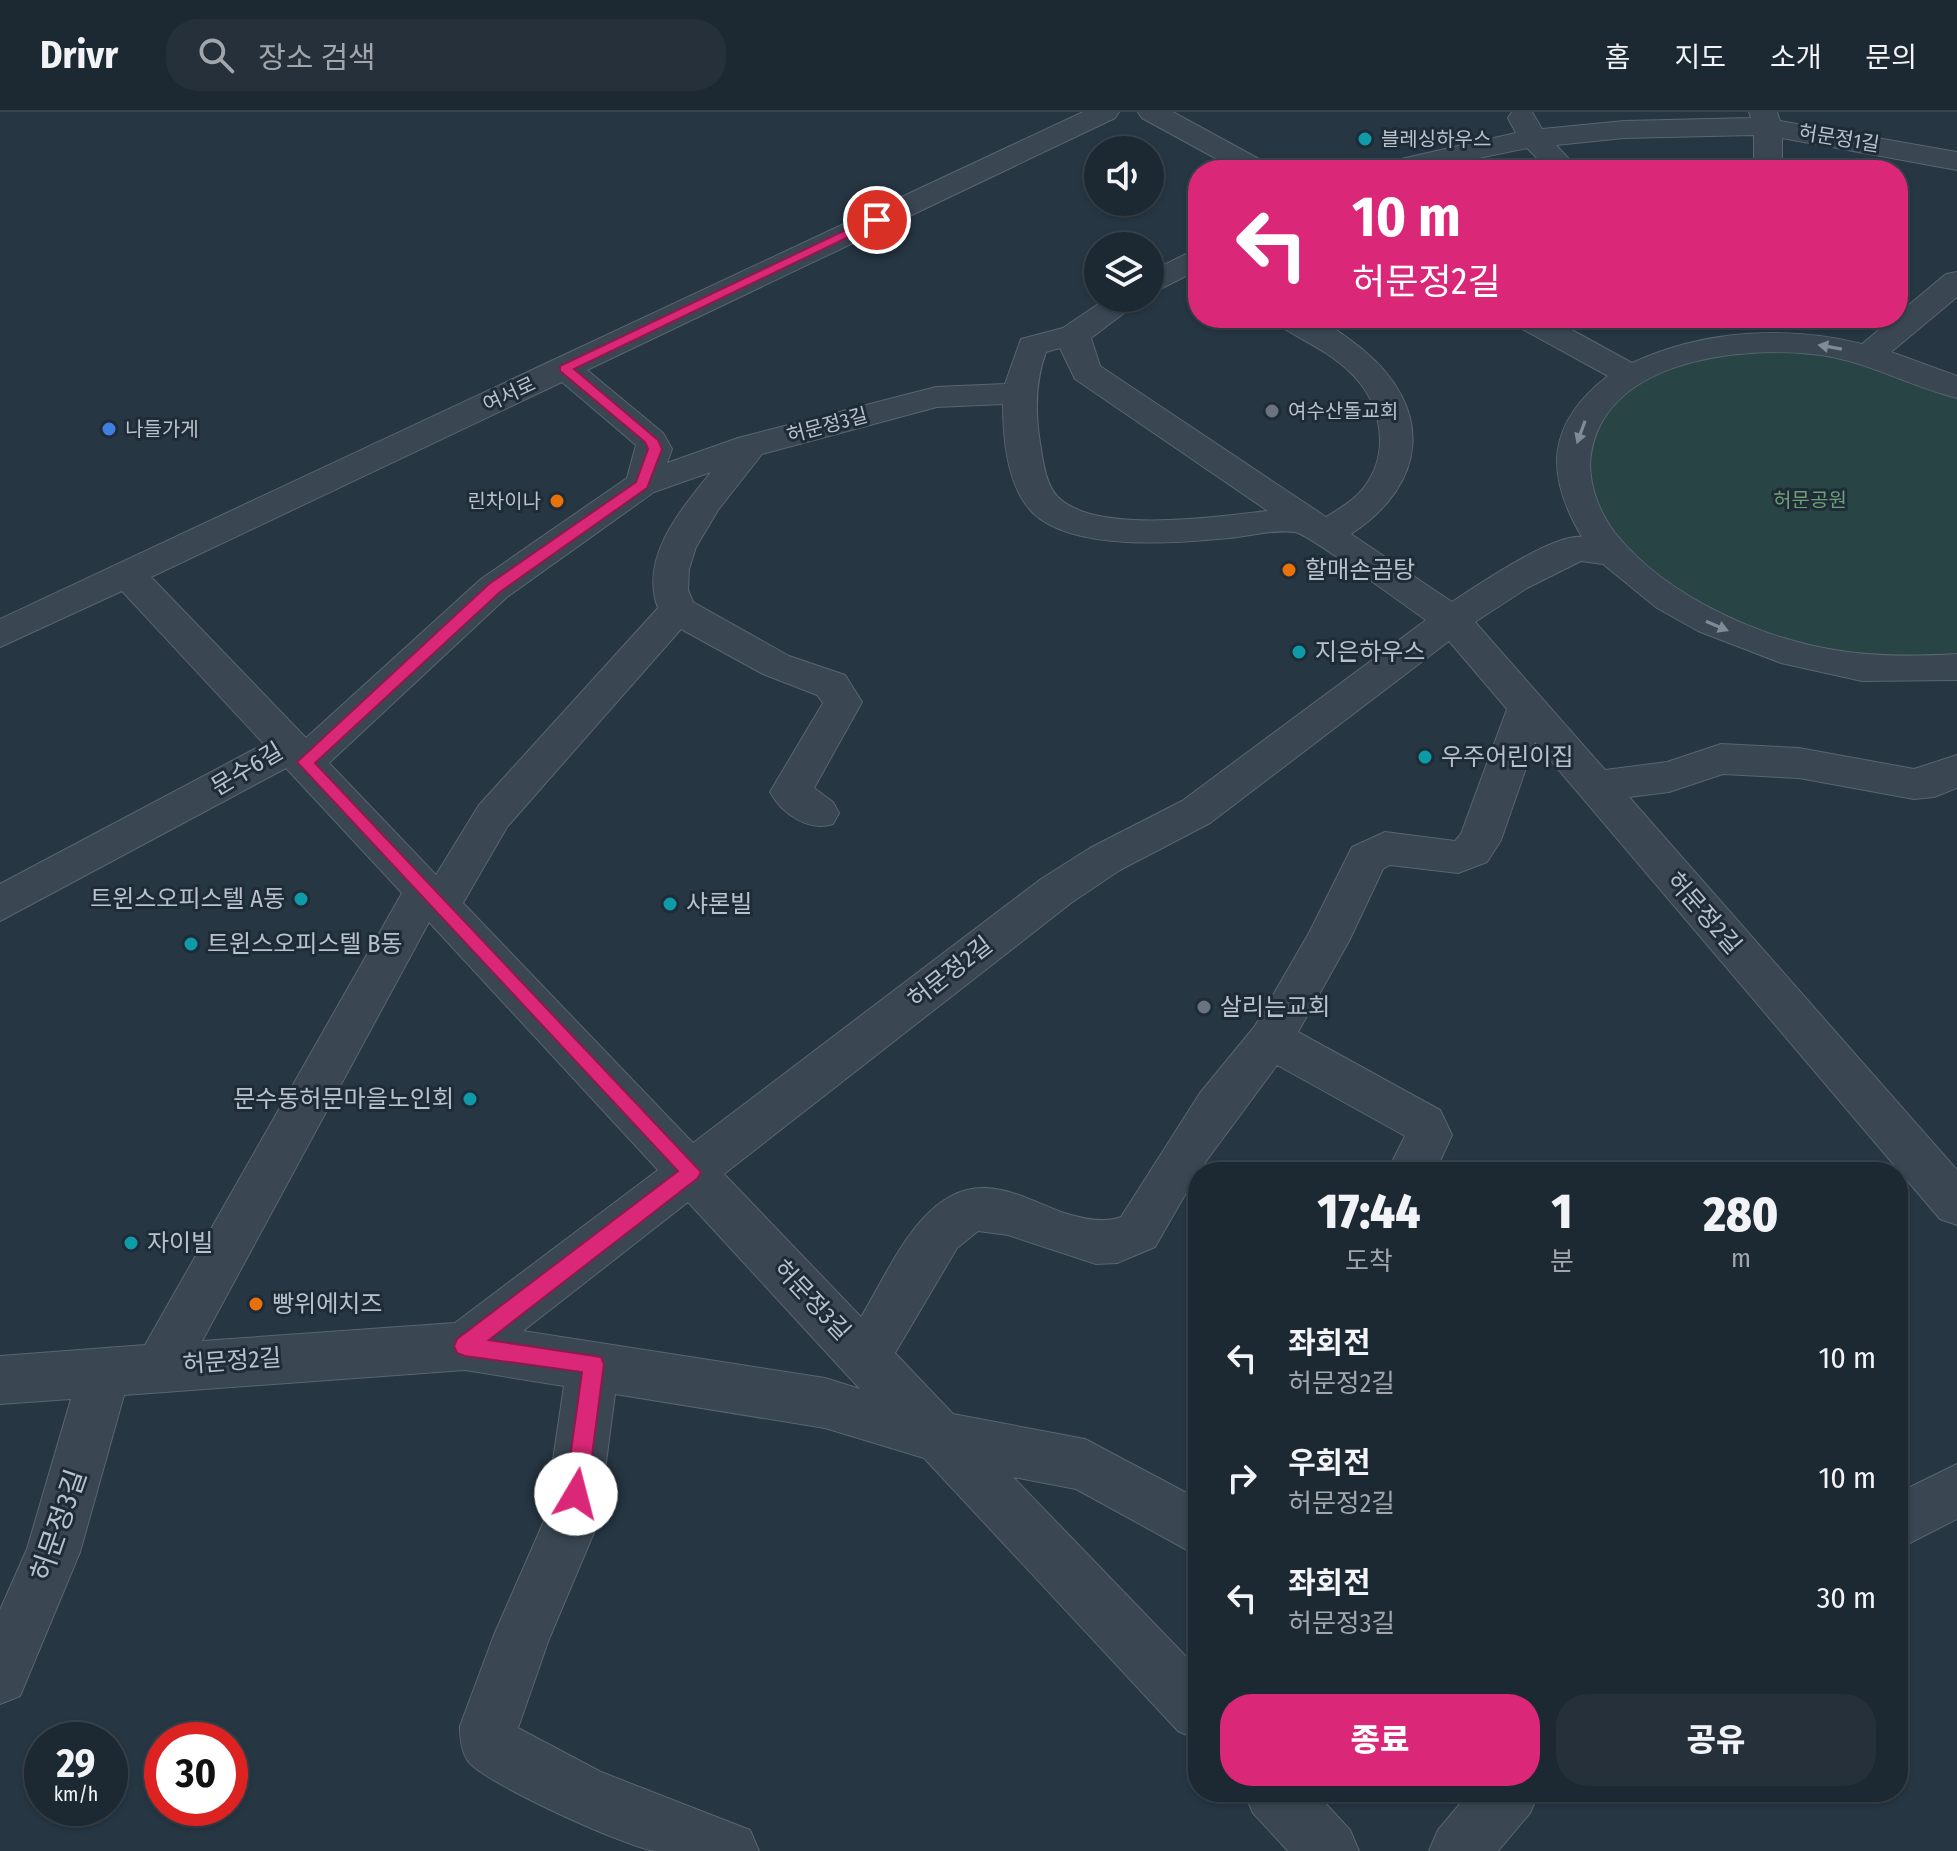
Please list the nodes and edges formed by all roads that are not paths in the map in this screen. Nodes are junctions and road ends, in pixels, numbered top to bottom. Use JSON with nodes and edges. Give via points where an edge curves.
{"nodes":[{"id":1,"x":1105,"y":112,"type":"edge"},
{"id":2,"x":1152,"y":112,"type":"edge"},
{"id":3,"x":1519,"y":112,"type":"edge"},
{"id":4,"x":1765,"y":120,"type":"edge"},
{"id":5,"x":1533,"y":138,"type":"junction"},
{"id":6,"x":1240,"y":160,"type":"edge"},
{"id":7,"x":1434,"y":160,"type":"edge"},
{"id":8,"x":1555,"y":160,"type":"edge"},
{"id":9,"x":1767,"y":160,"type":"edge"},
{"id":10,"x":1957,"y":161,"type":"edge"},
{"id":11,"x":1188,"y":264,"type":"edge"},
{"id":12,"x":1164,"y":277,"type":"edge"},
{"id":13,"x":1957,"y":281,"type":"edge"},
{"id":14,"x":1108,"y":312,"type":"edge"},
{"id":15,"x":1908,"y":322,"type":"edge"},
{"id":16,"x":1305,"y":328,"type":"edge"},
{"id":17,"x":1544,"y":328,"type":"edge"},
{"id":18,"x":1900,"y":328,"type":"edge"},
{"id":19,"x":1754,"y":330,"type":"edge"},
{"id":20,"x":1074,"y":335,"type":"junction"},
{"id":21,"x":1868,"y":355,"type":"junction"},
{"id":22,"x":565,"y":368,"type":"junction"},
{"id":23,"x":1631,"y":375,"type":"junction"},
{"id":24,"x":1957,"y":388,"type":"edge"},
{"id":25,"x":1018,"y":393,"type":"junction"},
{"id":26,"x":750,"y":446,"type":"junction"},
{"id":27,"x":642,"y":484,"type":"junction"},
{"id":28,"x":1316,"y":526,"type":"junction"},
{"id":29,"x":1613,"y":553,"type":"junction"},
{"id":30,"x":128,"y":575,"type":"junction"},
{"id":31,"x":677,"y":610,"type":"junction"},
{"id":32,"x":1452,"y":620,"type":"junction"},
{"id":33,"x":0,"y":634,"type":"edge"},
{"id":34,"x":1957,"y":667,"type":"edge"},
{"id":35,"x":1527,"y":708,"type":"junction"},
{"id":36,"x":298,"y":755,"type":"junction"},
{"id":37,"x":1957,"y":770,"type":"edge"},
{"id":38,"x":1595,"y":786,"type":"junction"},
{"id":39,"x":819,"y":813,"type":"dead end"},
{"id":40,"x":432,"y":897,"type":"junction"},
{"id":41,"x":0,"y":904,"type":"edge"},
{"id":42,"x":1271,"y":1039,"type":"junction"},
{"id":43,"x":1416,"y":1162,"type":"edge"},
{"id":44,"x":691,"y":1172,"type":"junction"},
{"id":45,"x":1957,"y":1204,"type":"edge"},
{"id":46,"x":465,"y":1346,"type":"junction"},
{"id":47,"x":865,"y":1356,"type":"junction"},
{"id":48,"x":593,"y":1364,"type":"junction"},
{"id":49,"x":161,"y":1366,"type":"junction"},
{"id":50,"x":105,"y":1371,"type":"junction"},
{"id":51,"x":0,"y":1380,"type":"edge"},
{"id":52,"x":940,"y":1437,"type":"junction"},
{"id":53,"x":1957,"y":1490,"type":"edge"},
{"id":54,"x":1908,"y":1517,"type":"edge"},
{"id":55,"x":1188,"y":1523,"type":"edge"},
{"id":56,"x":0,"y":1676,"type":"edge"},
{"id":57,"x":1188,"y":1700,"type":"edge"},
{"id":58,"x":1283,"y":1802,"type":"edge"},
{"id":59,"x":1501,"y":1802,"type":"edge"},
{"id":60,"x":729,"y":1851,"type":"edge"},
{"id":61,"x":1329,"y":1851,"type":"edge"},
{"id":62,"x":1459,"y":1851,"type":"edge"}],
"edges":[{"from":1,"to":22,"type":"street","name":"여서로"},
{"from":2,"to":6,"type":"street"},
{"from":3,"to":5,"type":"street"},
{"from":4,"to":5,"type":"street","name":"허문정1길"},
{"from":4,"to":9,"type":"street","name":"허문정1길"},
{"from":4,"to":10,"type":"street","name":"허문정1길"},
{"from":5,"to":7,"type":"street"},
{"from":5,"to":8,"type":"street"},
{"from":11,"to":12,"type":"street"},
{"from":13,"to":15,"type":"street"},
{"from":14,"to":20,"type":"street"},
{"from":16,"to":28,"type":"street","via":[[1362,365],[1390,400],[1399,446],[1379,492]]},
{"from":17,"to":23,"type":"street"},
{"from":18,"to":21,"type":"street"},
{"from":21,"to":19,"type":"street","one_way":true},
{"from":19,"to":23,"type":"street"},
{"from":20,"to":25,"type":"street","via":[[1032,346]]},
{"from":20,"to":28,"type":"street","name":"허문정2길","via":[[1083,366],[1097,382]]},
{"from":21,"to":24,"type":"street"},
{"from":22,"to":27,"type":"street","via":[[651,440],[655,449]]},
{"from":22,"to":30,"type":"street","name":"여서로"},
{"from":23,"to":29,"type":"street","one_way":true,"via":[[1602,395],[1579,428],[1572,467],[1584,510]]},
{"from":25,"to":26,"type":"street","name":"허문정3길","via":[[936,397]]},
{"from":25,"to":28,"type":"street","via":[[1029,476],[1042,501],[1063,516],[1141,530]]},
{"from":26,"to":27,"type":"street","name":"허문정3길"},
{"from":26,"to":31,"type":"street","via":[[680,541],[666,582]]},
{"from":27,"to":36,"type":"street","name":"허문정3길","via":[[494,588]]},
{"from":28,"to":32,"type":"street","name":"허문정2길"},
{"from":29,"to":32,"type":"street","name":"허문정2길","via":[[1576,548],[1514,579]]},
{"from":29,"to":34,"type":"street","one_way":true,"via":[[1653,589],[1705,621],[1765,646],[1831,664],[1897,670]]},
{"from":30,"to":33,"type":"street","name":"여서로"},
{"from":30,"to":36,"type":"street","name":"문수6길"},
{"from":31,"to":39,"type":"street","via":[[722,638],[840,692],[843,702],[790,792]]},
{"from":31,"to":40,"type":"street","via":[[493,816]]},
{"from":32,"to":35,"type":"street","name":"허문정2길"},
{"from":32,"to":44,"type":"street","name":"허문정2길","via":[[1196,812],[1056,891]]},
{"from":35,"to":38,"type":"street","name":"허문정2길"},
{"from":35,"to":42,"type":"street","via":[[1472,851],[1458,857],[1385,848],[1372,853]]},
{"from":36,"to":40,"type":"street","name":"허문정3길"},
{"from":36,"to":41,"type":"street","name":"문수6길"},
{"from":37,"to":38,"type":"street","via":[[1934,782],[1914,784],[1799,763],[1721,759],[1669,777]]},
{"from":38,"to":45,"type":"street","name":"허문정2길"},
{"from":40,"to":44,"type":"street","name":"허문정3길"},
{"from":40,"to":49,"type":"street"},
{"from":42,"to":43,"type":"street","via":[[1424,1124],[1429,1135]]},
{"from":42,"to":47,"type":"street","via":[[1216,1107],[1138,1232],[1121,1241],[1102,1242],[988,1210],[968,1210],[940,1233]]},
{"from":44,"to":46,"type":"street","name":"허문정2길"},
{"from":44,"to":47,"type":"street","name":"허문정3길"},
{"from":46,"to":48,"type":"street","name":"허문정2길"},
{"from":46,"to":49,"type":"street","name":"허문정2길"},
{"from":47,"to":52,"type":"street","name":"허문정3길"},
{"from":48,"to":52,"type":"street","name":"허문정2길","via":[[825,1403]]},
{"from":48,"to":60,"type":"street","via":[[571,1523],[522,1635],[489,1726],[489,1741],[585,1795]]},
{"from":49,"to":50,"type":"street","name":"허문정2길"},
{"from":50,"to":51,"type":"street","name":"허문정2길"},
{"from":50,"to":56,"type":"street","name":"허문정3길","via":[[53,1552]]},
{"from":52,"to":55,"type":"street","name":"허문정2길","via":[[1085,1465]]},
{"from":52,"to":57,"type":"street","name":"허문정3길"},
{"from":53,"to":54,"type":"street"},
{"from":58,"to":61,"type":"street"},
{"from":59,"to":62,"type":"street"}]}
